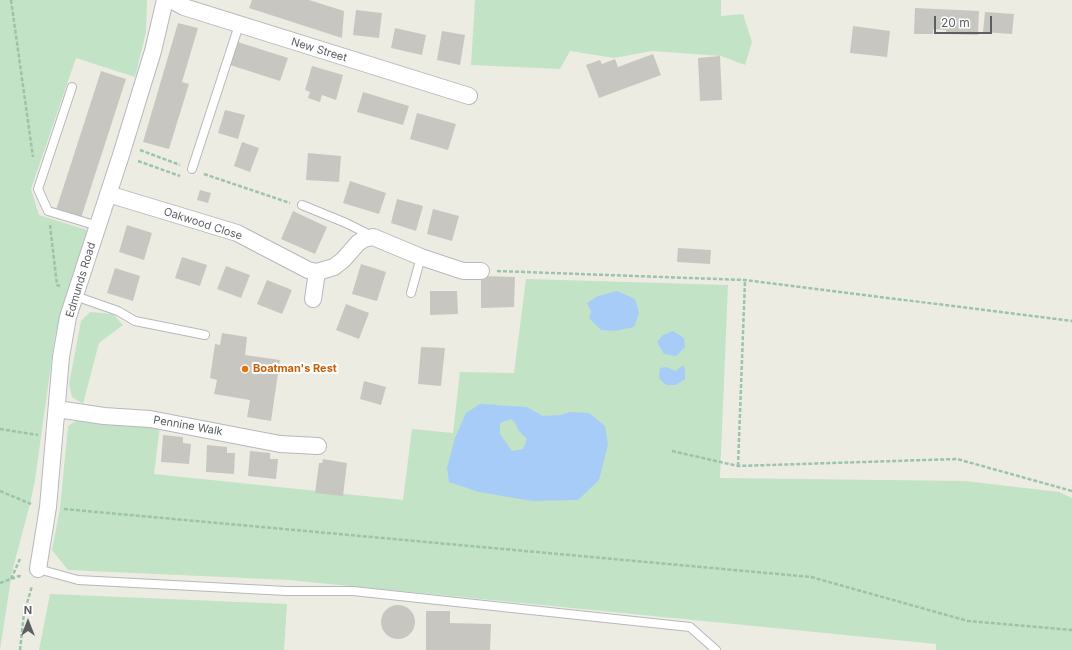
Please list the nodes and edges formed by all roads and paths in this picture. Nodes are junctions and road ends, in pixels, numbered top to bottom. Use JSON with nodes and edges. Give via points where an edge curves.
{"nodes":[{"id":1,"x":11,"y":0,"type":"edge"},
{"id":2,"x":165,"y":0,"type":"edge"},
{"id":3,"x":171,"y":0,"type":"edge"},
{"id":4,"x":239,"y":24,"type":"junction"},
{"id":5,"x":72,"y":87,"type":"dead end"},
{"id":6,"x":469,"y":96,"type":"dead end"},
{"id":7,"x":123,"y":149,"type":"junction"},
{"id":8,"x":34,"y":158,"type":"dead end"},
{"id":9,"x":195,"y":170,"type":"junction"},
{"id":10,"x":187,"y":178,"type":"dead end"},
{"id":11,"x":108,"y":194,"type":"junction"},
{"id":12,"x":302,"y":205,"type":"joint"},
{"id":13,"x":48,"y":211,"type":"junction"},
{"id":14,"x":98,"y":226,"type":"junction"},
{"id":15,"x":373,"y":237,"type":"junction"},
{"id":16,"x":421,"y":257,"type":"junction"},
{"id":17,"x":481,"y":271,"type":"joint"},
{"id":18,"x":317,"y":272,"type":"junction"},
{"id":19,"x":745,"y":280,"type":"junction"},
{"id":20,"x":411,"y":293,"type":"dead end"},
{"id":21,"x":75,"y":296,"type":"junction"},
{"id":22,"x":313,"y":300,"type":"dead end"},
{"id":23,"x":1072,"y":321,"type":"edge"},
{"id":24,"x":205,"y":335,"type":"dead end"},
{"id":25,"x":57,"y":409,"type":"junction"},
{"id":26,"x":0,"y":429,"type":"edge"},
{"id":27,"x":54,"y":438,"type":"junction"},
{"id":28,"x":318,"y":446,"type":"dead end"},
{"id":29,"x":672,"y":451,"type":"dead end"},
{"id":30,"x":738,"y":466,"type":"junction"},
{"id":31,"x":0,"y":491,"type":"edge"},
{"id":32,"x":1072,"y":491,"type":"edge"},
{"id":33,"x":48,"y":507,"type":"junction"},
{"id":34,"x":36,"y":574,"type":"junction"},
{"id":35,"x":0,"y":583,"type":"edge"},
{"id":36,"x":1072,"y":630,"type":"edge"},
{"id":37,"x":20,"y":650,"type":"edge"},
{"id":38,"x":716,"y":650,"type":"edge"}],
"edges":[{"from":1,"to":8,"type":"path"},
{"from":2,"to":7,"type":"street","name":"Edmunds Road","via":[[153,51]]},
{"from":3,"to":4,"type":"street","name":"New Street","via":[[184,8]]},
{"from":4,"to":6,"type":"street","name":"New Street"},
{"from":4,"to":9,"type":"lane"},
{"from":5,"to":13,"type":"lane","via":[[38,189]]},
{"from":7,"to":9,"type":"path"},
{"from":7,"to":10,"type":"path"},
{"from":7,"to":11,"type":"street","name":"Edmunds Road"},
{"from":9,"to":12,"type":"path","via":[[294,205]]},
{"from":11,"to":14,"type":"street","name":"Edmunds Road"},
{"from":11,"to":18,"type":"street","name":"Oakwood Close","via":[[237,233],[308,270]]},
{"from":12,"to":15,"type":"lane"},
{"from":13,"to":14,"type":"lane"},
{"from":13,"to":21,"type":"path","via":[[57,285]]},
{"from":14,"to":21,"type":"street","name":"Edmunds Road"},
{"from":15,"to":16,"type":"street"},
{"from":15,"to":18,"type":"street","via":[[358,243],[344,260],[334,267]]},
{"from":16,"to":17,"type":"street","via":[[463,271]]},
{"from":16,"to":20,"type":"lane"},
{"from":17,"to":19,"type":"path"},
{"from":18,"to":22,"type":"street"},
{"from":19,"to":23,"type":"path"},
{"from":19,"to":30,"type":"path"},
{"from":21,"to":24,"type":"lane","via":[[118,311],[134,321]]},
{"from":21,"to":25,"type":"street","name":"Edmunds Road","via":[[62,351]]},
{"from":25,"to":27,"type":"street","name":"Edmunds Road"},
{"from":25,"to":28,"type":"street","name":"Pennine Walk","via":[[150,419],[280,444]]},
{"from":26,"to":27,"type":"path"},
{"from":27,"to":33,"type":"street","name":"Edmunds Road"},
{"from":29,"to":30,"type":"path"},
{"from":30,"to":32,"type":"path","via":[[957,459]]},
{"from":31,"to":33,"type":"path","via":[[30,504]]},
{"from":33,"to":34,"type":"street","name":"Edmunds Road"},
{"from":33,"to":36,"type":"path","via":[[811,577],[968,621]]},
{"from":34,"to":35,"type":"path","via":[[19,576]]},
{"from":34,"to":37,"type":"path","via":[[24,613]]},
{"from":34,"to":38,"type":"lane","via":[[78,580],[286,590],[354,590],[690,627]]}]}
